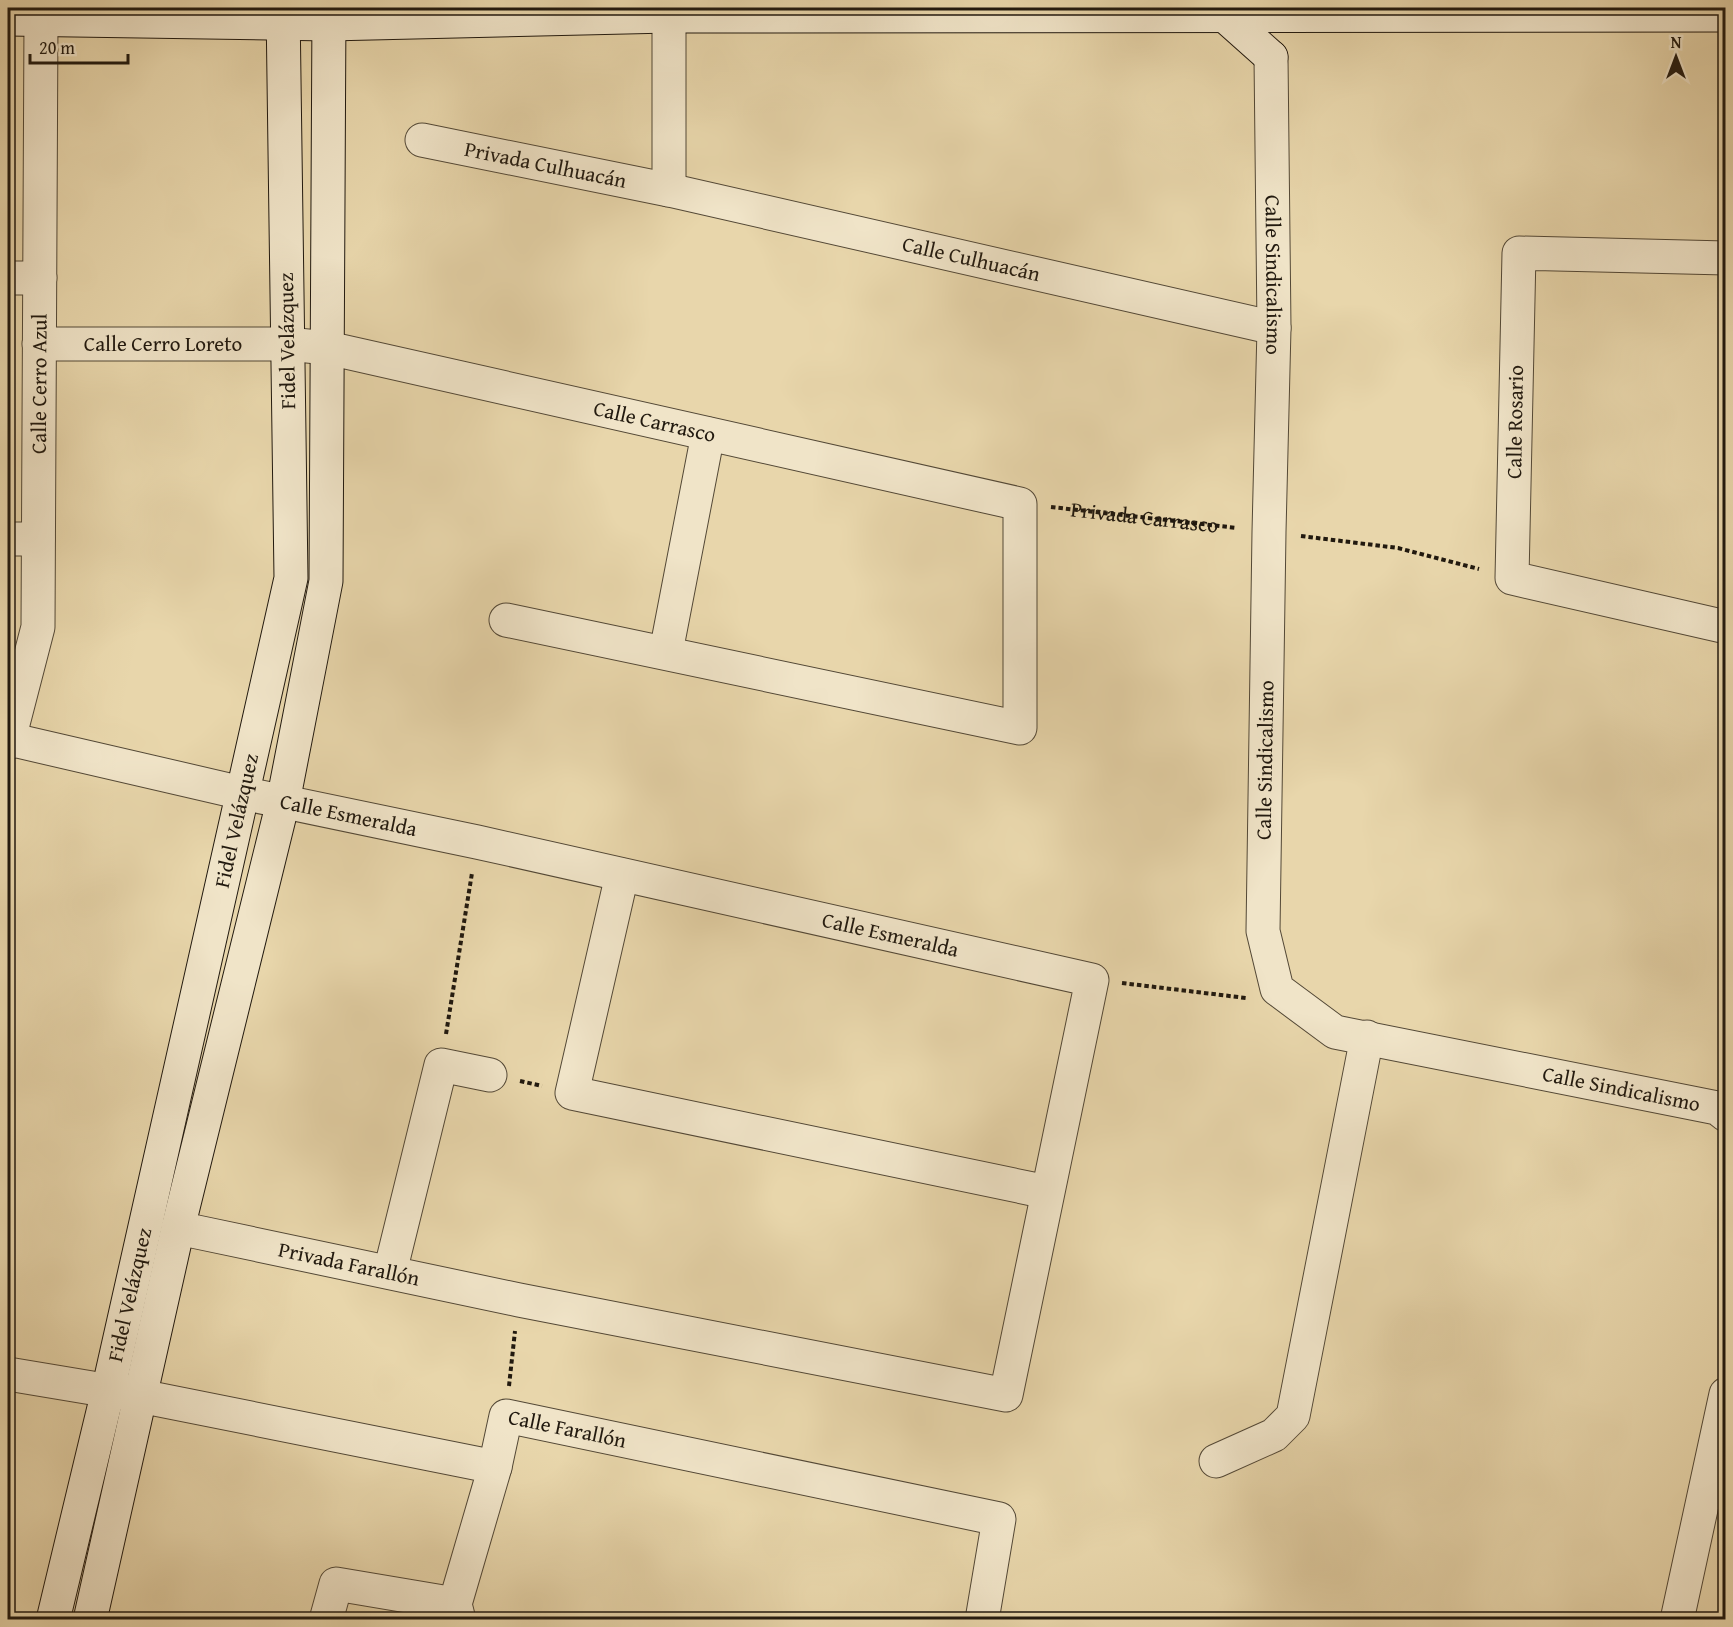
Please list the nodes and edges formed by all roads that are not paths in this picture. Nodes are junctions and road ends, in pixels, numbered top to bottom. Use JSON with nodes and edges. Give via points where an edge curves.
{"nodes":[{"id":1,"x":1270,"y":11,"type":"edge"},
{"id":2,"x":1591,"y":11,"type":"edge"},
{"id":3,"x":1225,"y":12,"type":"edge"},
{"id":4,"x":1725,"y":15,"type":"edge"},
{"id":5,"x":284,"y":16,"type":"edge"},
{"id":6,"x":329,"y":16,"type":"edge"},
{"id":7,"x":669,"y":16,"type":"junction"},
{"id":8,"x":8,"y":19,"type":"edge"},
{"id":9,"x":41,"y":19,"type":"junction"},
{"id":10,"x":1271,"y":57,"type":"junction"},
{"id":11,"x":422,"y":140,"type":"dead end"},
{"id":12,"x":669,"y":190,"type":"junction"},
{"id":13,"x":1725,"y":258,"type":"edge"},
{"id":14,"x":8,"y":278,"type":"edge"},
{"id":15,"x":40,"y":278,"type":"junction"},
{"id":16,"x":1274,"y":328,"type":"junction"},
{"id":17,"x":39,"y":344,"type":"junction"},
{"id":18,"x":287,"y":344,"type":"junction"},
{"id":19,"x":328,"y":348,"type":"junction"},
{"id":20,"x":708,"y":434,"type":"junction"},
{"id":21,"x":23,"y":539,"type":"edge"},
{"id":22,"x":506,"y":620,"type":"dead end"},
{"id":23,"x":1725,"y":627,"type":"edge"},
{"id":24,"x":666,"y":652,"type":"junction"},
{"id":25,"x":8,"y":741,"type":"edge"},
{"id":26,"x":242,"y":793,"type":"junction"},
{"id":27,"x":283,"y":802,"type":"junction"},
{"id":28,"x":622,"y":875,"type":"junction"},
{"id":29,"x":1367,"y":1037,"type":"junction"},
{"id":30,"x":490,"y":1075,"type":"road end"},
{"id":31,"x":1725,"y":1114,"type":"edge"},
{"id":32,"x":1047,"y":1192,"type":"junction"},
{"id":33,"x":178,"y":1228,"type":"junction"},
{"id":34,"x":390,"y":1272,"type":"junction"},
{"id":35,"x":8,"y":1374,"type":"edge"},
{"id":36,"x":108,"y":1391,"type":"junction"},
{"id":37,"x":1725,"y":1394,"type":"edge"},
{"id":38,"x":140,"y":1396,"type":"junction"},
{"id":39,"x":1216,"y":1461,"type":"dead end"},
{"id":40,"x":495,"y":1467,"type":"junction"},
{"id":41,"x":457,"y":1612,"type":"edge"},
{"id":42,"x":53,"y":1620,"type":"edge"},
{"id":43,"x":90,"y":1620,"type":"edge"},
{"id":44,"x":326,"y":1620,"type":"edge"},
{"id":45,"x":982,"y":1620,"type":"edge"},
{"id":46,"x":1677,"y":1620,"type":"edge"}],
"edges":[{"from":1,"to":2,"type":"street"},
{"from":1,"to":3,"type":"street"},
{"from":1,"to":10,"type":"street","name":"Calle Sindicalismo"},
{"from":2,"to":4,"type":"street"},
{"from":3,"to":7,"type":"street"},
{"from":3,"to":10,"type":"street"},
{"from":5,"to":6,"type":"street"},
{"from":5,"to":9,"type":"street"},
{"from":5,"to":18,"type":"street","name":"Fidel Velázquez"},
{"from":6,"to":7,"type":"street"},
{"from":6,"to":19,"type":"street","name":"Fidel Velázquez"},
{"from":7,"to":12,"type":"street"},
{"from":8,"to":9,"type":"street"},
{"from":9,"to":15,"type":"street","name":"Calle Cerro Azul"},
{"from":10,"to":16,"type":"street","name":"Calle Sindicalismo"},
{"from":11,"to":12,"type":"street","name":"Privada Culhuacán"},
{"from":12,"to":16,"type":"street","name":"Calle Culhuacán"},
{"from":13,"to":23,"type":"street","name":"Calle Rosario","via":[[1519,253],[1512,578]]},
{"from":14,"to":15,"type":"street"},
{"from":15,"to":17,"type":"street","name":"Calle Cerro Azul"},
{"from":16,"to":29,"type":"street","name":"Calle Sindicalismo","via":[[1263,931],[1277,989],[1335,1032]]},
{"from":17,"to":18,"type":"street","name":"Calle Cerro Loreto"},
{"from":17,"to":21,"type":"street","name":"Calle Cerro Azul"},
{"from":18,"to":19,"type":"street","name":"Calle Carrasco"},
{"from":18,"to":26,"type":"street","name":"Fidel Velázquez","via":[[291,578]]},
{"from":19,"to":20,"type":"street","name":"Calle Carrasco"},
{"from":19,"to":27,"type":"street","name":"Fidel Velázquez","via":[[326,581]]},
{"from":20,"to":24,"type":"street"},
{"from":20,"to":24,"type":"street","name":"Calle Carrasco","via":[[1020,504],[1020,728]]},
{"from":21,"to":25,"type":"street","name":"Calle Cerro Azul","via":[[38,627]]},
{"from":22,"to":24,"type":"street"},
{"from":25,"to":26,"type":"street","name":"Calle Esmeralda"},
{"from":26,"to":27,"type":"street","name":"Calle Esmeralda"},
{"from":26,"to":36,"type":"street","name":"Fidel Velázquez"},
{"from":27,"to":28,"type":"street","name":"Calle Esmeralda"},
{"from":27,"to":33,"type":"street","name":"Fidel Velázquez"},
{"from":28,"to":32,"type":"street","name":"Calle Esmeralda","via":[[1092,980]]},
{"from":28,"to":32,"type":"street","via":[[572,1093]]},
{"from":29,"to":31,"type":"street","name":"Calle Sindicalismo","via":[[1717,1108]]},
{"from":29,"to":39,"type":"street","via":[[1293,1416],[1274,1435]]},
{"from":30,"to":34,"type":"street","via":[[441,1065]]},
{"from":32,"to":34,"type":"street","name":"Privada Farallón","via":[[1006,1395]]},
{"from":33,"to":34,"type":"street","name":"Privada Farallón"},
{"from":33,"to":38,"type":"street","name":"Fidel Velázquez"},
{"from":35,"to":36,"type":"street"},
{"from":36,"to":38,"type":"street"},
{"from":36,"to":42,"type":"street","name":"Fidel Velázquez"},
{"from":37,"to":46,"type":"street"},
{"from":38,"to":40,"type":"street"},
{"from":38,"to":43,"type":"street","name":"Fidel Velázquez"},
{"from":40,"to":41,"type":"street","name":"Calle Farallón"},
{"from":40,"to":45,"type":"street","name":"Calle Farallón","via":[[506,1416],[999,1519]]},
{"from":41,"to":44,"type":"street","via":[[336,1584]]}]}
